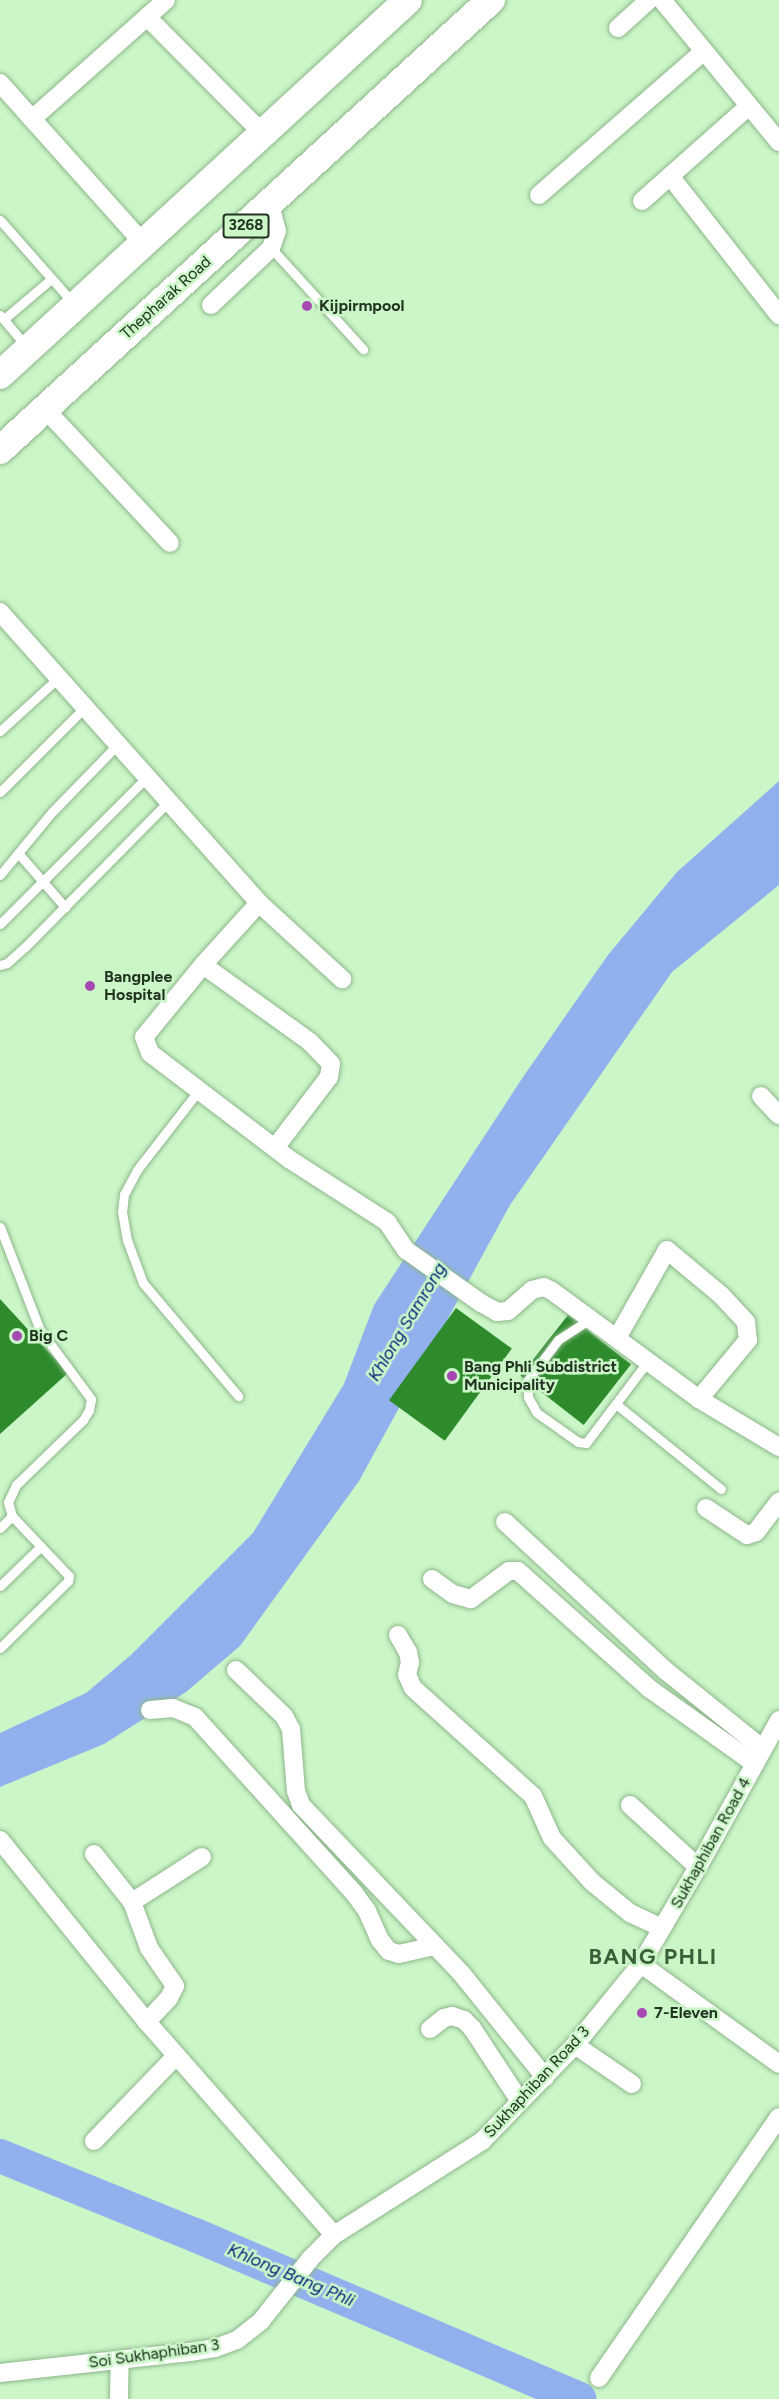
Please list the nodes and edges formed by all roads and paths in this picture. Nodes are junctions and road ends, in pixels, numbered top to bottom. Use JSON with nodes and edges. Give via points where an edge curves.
{"nodes":[{"id":1,"x":166,"y":0,"type":"edge"},
{"id":2,"x":408,"y":0,"type":"edge"},
{"id":3,"x":491,"y":0,"type":"edge"},
{"id":4,"x":649,"y":0,"type":"edge"},
{"id":5,"x":662,"y":0,"type":"edge"},
{"id":6,"x":147,"y":17,"type":"junction"},
{"id":7,"x":618,"y":28,"type":"dead end"},
{"id":8,"x":704,"y":51,"type":"junction"},
{"id":9,"x":0,"y":83,"type":"edge"},
{"id":10,"x":749,"y":106,"type":"junction"},
{"id":11,"x":32,"y":119,"type":"junction"},
{"id":12,"x":263,"y":134,"type":"junction"},
{"id":13,"x":779,"y":142,"type":"edge"},
{"id":14,"x":670,"y":176,"type":"junction"},
{"id":15,"x":539,"y":195,"type":"dead end"},
{"id":16,"x":642,"y":201,"type":"dead end"},
{"id":17,"x":270,"y":204,"type":"junction"},
{"id":18,"x":0,"y":220,"type":"edge"},
{"id":19,"x":143,"y":243,"type":"junction"},
{"id":20,"x":271,"y":248,"type":"junction"},
{"id":21,"x":51,"y":279,"type":"junction"},
{"id":22,"x":211,"y":305,"type":"dead end"},
{"id":23,"x":76,"y":306,"type":"junction"},
{"id":24,"x":779,"y":315,"type":"edge"},
{"id":25,"x":2,"y":317,"type":"edge"},
{"id":26,"x":363,"y":349,"type":"dead end"},
{"id":27,"x":29,"y":350,"type":"junction"},
{"id":28,"x":0,"y":375,"type":"edge"},
{"id":29,"x":45,"y":410,"type":"junction"},
{"id":30,"x":0,"y":450,"type":"edge"},
{"id":31,"x":170,"y":543,"type":"dead end"},
{"id":32,"x":0,"y":612,"type":"edge"},
{"id":33,"x":58,"y":678,"type":"junction"},
{"id":34,"x":78,"y":714,"type":"dead end"},
{"id":35,"x":0,"y":731,"type":"edge"},
{"id":36,"x":118,"y":744,"type":"junction"},
{"id":37,"x":147,"y":777,"type":"junction"},
{"id":38,"x":0,"y":792,"type":"edge"},
{"id":39,"x":168,"y":802,"type":"junction"},
{"id":40,"x":18,"y":853,"type":"junction"},
{"id":41,"x":0,"y":874,"type":"edge"},
{"id":42,"x":44,"y":881,"type":"junction"},
{"id":43,"x":259,"y":903,"type":"junction"},
{"id":44,"x":65,"y":907,"type":"junction"},
{"id":45,"x":0,"y":924,"type":"edge"},
{"id":46,"x":203,"y":964,"type":"junction"},
{"id":47,"x":0,"y":965,"type":"edge"},
{"id":48,"x":342,"y":979,"type":"dead end"},
{"id":49,"x":199,"y":1090,"type":"junction"},
{"id":50,"x":761,"y":1096,"type":"dead end"},
{"id":51,"x":779,"y":1115,"type":"edge"},
{"id":52,"x":275,"y":1148,"type":"junction"},
{"id":53,"x":0,"y":1227,"type":"edge"},
{"id":54,"x":591,"y":1319,"type":"junction"},
{"id":55,"x":617,"y":1338,"type":"junction"},
{"id":56,"x":648,"y":1361,"type":"junction"},
{"id":57,"x":238,"y":1396,"type":"dead end"},
{"id":58,"x":699,"y":1398,"type":"junction"},
{"id":59,"x":616,"y":1404,"type":"junction"},
{"id":60,"x":779,"y":1447,"type":"edge"},
{"id":61,"x":721,"y":1489,"type":"dead end"},
{"id":62,"x":779,"y":1502,"type":"edge"},
{"id":63,"x":706,"y":1508,"type":"dead end"},
{"id":64,"x":12,"y":1516,"type":"junction"},
{"id":65,"x":505,"y":1522,"type":"dead end"},
{"id":66,"x":0,"y":1528,"type":"edge"},
{"id":67,"x":41,"y":1546,"type":"junction"},
{"id":68,"x":432,"y":1579,"type":"dead end"},
{"id":69,"x":0,"y":1586,"type":"edge"},
{"id":70,"x":398,"y":1635,"type":"dead end"},
{"id":71,"x":0,"y":1647,"type":"edge"},
{"id":72,"x":236,"y":1670,"type":"dead end"},
{"id":73,"x":150,"y":1710,"type":"dead end"},
{"id":74,"x":779,"y":1720,"type":"edge"},
{"id":75,"x":759,"y":1756,"type":"junction"},
{"id":76,"x":630,"y":1805,"type":"dead end"},
{"id":77,"x":0,"y":1840,"type":"edge"},
{"id":78,"x":94,"y":1854,"type":"dead end"},
{"id":79,"x":202,"y":1857,"type":"dead end"},
{"id":80,"x":698,"y":1867,"type":"junction"},
{"id":81,"x":132,"y":1902,"type":"junction"},
{"id":82,"x":662,"y":1928,"type":"junction"},
{"id":83,"x":435,"y":1946,"type":"junction"},
{"id":84,"x":641,"y":1964,"type":"junction"},
{"id":85,"x":147,"y":2022,"type":"junction"},
{"id":86,"x":430,"y":2029,"type":"dead end"},
{"id":87,"x":575,"y":2045,"type":"junction"},
{"id":88,"x":176,"y":2056,"type":"junction"},
{"id":89,"x":779,"y":2064,"type":"edge"},
{"id":90,"x":545,"y":2077,"type":"junction"},
{"id":91,"x":632,"y":2084,"type":"dead end"},
{"id":92,"x":520,"y":2101,"type":"junction"},
{"id":93,"x":779,"y":2117,"type":"edge"},
{"id":94,"x":94,"y":2141,"type":"dead end"},
{"id":95,"x":334,"y":2235,"type":"junction"},
{"id":96,"x":287,"y":2289,"type":"joint"},
{"id":97,"x":120,"y":2360,"type":"junction"},
{"id":98,"x":0,"y":2373,"type":"edge"},
{"id":99,"x":599,"y":2378,"type":"dead end"},
{"id":100,"x":119,"y":2399,"type":"edge"}],
"edges":[{"from":1,"to":6,"type":"street"},
{"from":2,"to":12,"type":"main road"},
{"from":3,"to":17,"type":"main road","name":"Thepharak Road","number":"3268"},
{"from":4,"to":7,"type":"street"},
{"from":5,"to":8,"type":"street"},
{"from":6,"to":11,"type":"street"},
{"from":6,"to":12,"type":"street"},
{"from":8,"to":10,"type":"street"},
{"from":8,"to":15,"type":"street"},
{"from":9,"to":11,"type":"street"},
{"from":10,"to":13,"type":"street"},
{"from":10,"to":14,"type":"street"},
{"from":11,"to":19,"type":"street"},
{"from":12,"to":19,"type":"main road"},
{"from":14,"to":16,"type":"street"},
{"from":14,"to":24,"type":"street"},
{"from":17,"to":20,"type":"street","via":[[277,231]]},
{"from":17,"to":29,"type":"main road","name":"Thepharak Road","number":"3268"},
{"from":18,"to":21,"type":"lane"},
{"from":19,"to":23,"type":"main road"},
{"from":20,"to":22,"type":"street"},
{"from":20,"to":26,"type":"lane"},
{"from":21,"to":23,"type":"lane"},
{"from":21,"to":25,"type":"lane"},
{"from":23,"to":27,"type":"main road"},
{"from":25,"to":27,"type":"lane"},
{"from":27,"to":28,"type":"main road"},
{"from":29,"to":30,"type":"main road","name":"Thepharak Road","number":"3268"},
{"from":29,"to":31,"type":"street"},
{"from":32,"to":33,"type":"street"},
{"from":33,"to":35,"type":"lane"},
{"from":33,"to":36,"type":"street"},
{"from":34,"to":38,"type":"lane"},
{"from":36,"to":37,"type":"street"},
{"from":36,"to":40,"type":"lane"},
{"from":37,"to":39,"type":"street"},
{"from":37,"to":42,"type":"lane"},
{"from":39,"to":43,"type":"street"},
{"from":39,"to":44,"type":"lane"},
{"from":40,"to":41,"type":"lane"},
{"from":40,"to":42,"type":"lane"},
{"from":42,"to":44,"type":"lane"},
{"from":42,"to":45,"type":"lane"},
{"from":43,"to":46,"type":"street"},
{"from":43,"to":48,"type":"street"},
{"from":44,"to":47,"type":"lane","via":[[25,947]]},
{"from":46,"to":49,"type":"street","via":[[144,1037],[150,1053]]},
{"from":46,"to":52,"type":"street","via":[[310,1042],[331,1064],[329,1077]]},
{"from":49,"to":52,"type":"street"},
{"from":49,"to":57,"type":"lane","via":[[137,1170],[124,1194],[122,1212],[143,1283]]},
{"from":50,"to":51,"type":"street"},
{"from":52,"to":54,"type":"street","via":[[387,1222],[406,1250],[497,1312],[508,1311],[532,1290],[544,1287]]},
{"from":53,"to":64,"type":"lane","via":[[40,1330],[91,1399],[83,1420],[16,1485],[8,1502]]},
{"from":54,"to":55,"type":"street"},
{"from":54,"to":59,"type":"lane","via":[[545,1353],[527,1381],[528,1397],[537,1413],[578,1442],[586,1443]]},
{"from":55,"to":56,"type":"street"},
{"from":55,"to":58,"type":"street","via":[[667,1251],[722,1295],[746,1322],[748,1341]]},
{"from":56,"to":58,"type":"street"},
{"from":56,"to":59,"type":"lane"},
{"from":58,"to":60,"type":"street"},
{"from":59,"to":61,"type":"lane"},
{"from":62,"to":63,"type":"street","via":[[756,1532],[747,1535]]},
{"from":64,"to":66,"type":"lane"},
{"from":64,"to":67,"type":"lane"},
{"from":65,"to":75,"type":"street"},
{"from":67,"to":69,"type":"lane"},
{"from":67,"to":71,"type":"lane","via":[[67,1571],[68,1581]]},
{"from":68,"to":75,"type":"street","via":[[453,1594],[471,1599],[509,1571],[518,1570],[650,1689]]},
{"from":70,"to":82,"type":"street","via":[[408,1652],[407,1675],[413,1688],[533,1796],[552,1838],[592,1882],[630,1913]]},
{"from":72,"to":83,"type":"street","via":[[284,1716],[291,1729],[296,1791],[301,1805]]},
{"from":73,"to":83,"type":"street","via":[[173,1708],[195,1717],[354,1893],[389,1951],[399,1954]]},
{"from":74,"to":75,"type":"street","name":"Sukhaphiban Road 4"},
{"from":75,"to":80,"type":"street","name":"Sukhaphiban Road 4"},
{"from":76,"to":80,"type":"street"},
{"from":77,"to":85,"type":"street"},
{"from":78,"to":81,"type":"street"},
{"from":79,"to":81,"type":"street"},
{"from":80,"to":82,"type":"street","name":"Sukhaphiban Road 4"},
{"from":81,"to":85,"type":"street","via":[[149,1948],[175,1986]]},
{"from":82,"to":84,"type":"street","name":"Sukhaphiban Road 4"},
{"from":83,"to":90,"type":"street"},
{"from":84,"to":87,"type":"street","name":"Sukhaphiban Road 3"},
{"from":84,"to":89,"type":"street"},
{"from":85,"to":88,"type":"street"},
{"from":86,"to":92,"type":"street","via":[[444,2018],[464,2020]]},
{"from":87,"to":90,"type":"street","name":"Sukhaphiban Road 3"},
{"from":87,"to":91,"type":"street"},
{"from":88,"to":94,"type":"street"},
{"from":88,"to":95,"type":"street"},
{"from":90,"to":92,"type":"street","name":"Sukhaphiban Road 3"},
{"from":92,"to":95,"type":"street","name":"Sukhaphiban Road 3","via":[[482,2141]]},
{"from":93,"to":99,"type":"street"},
{"from":95,"to":96,"type":"street","name":"Sukhaphiban Road 3"},
{"from":96,"to":97,"type":"street","name":"Soi Sukhaphiban 3","via":[[261,2321],[237,2340],[215,2348]]},
{"from":97,"to":98,"type":"street","name":"Soi Sukhaphiban 3"},
{"from":97,"to":100,"type":"street"}]}
